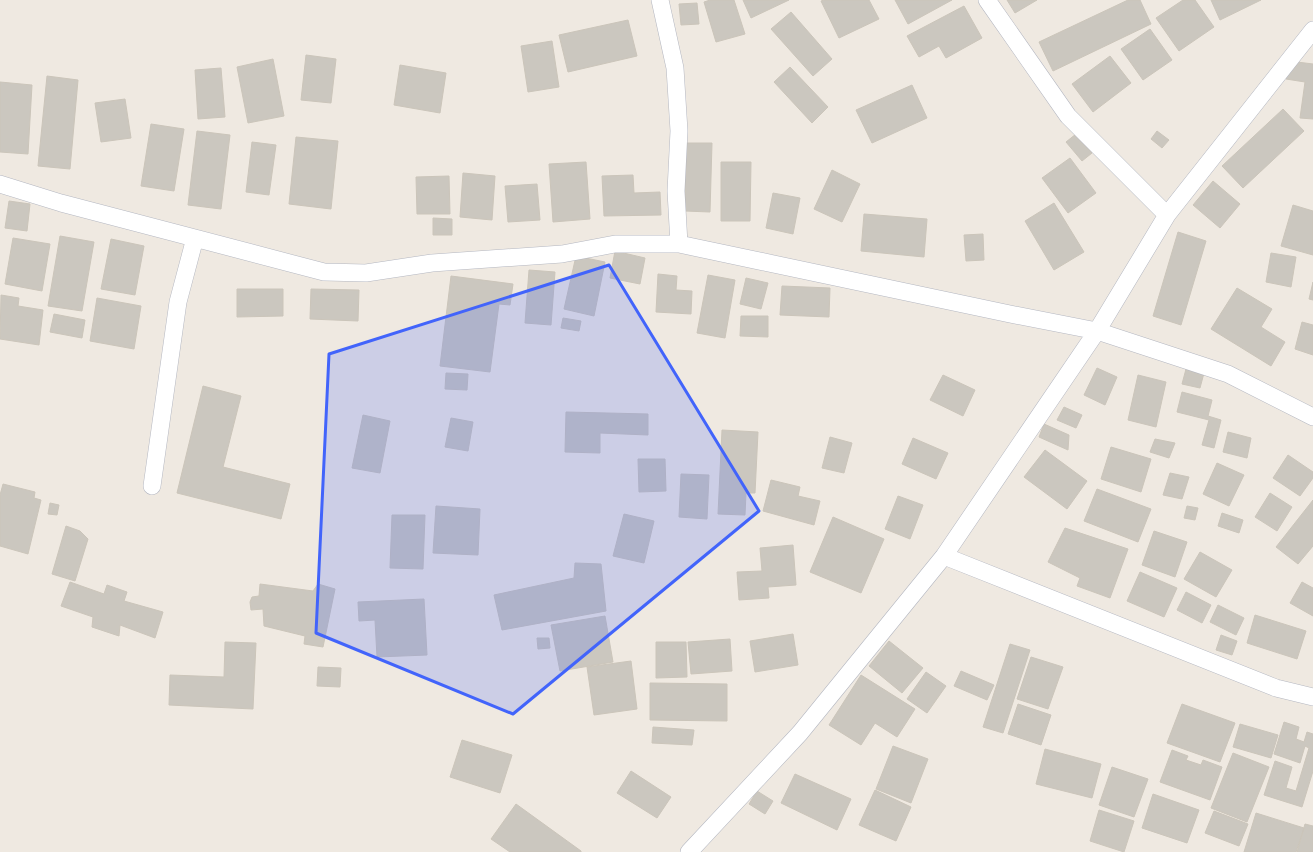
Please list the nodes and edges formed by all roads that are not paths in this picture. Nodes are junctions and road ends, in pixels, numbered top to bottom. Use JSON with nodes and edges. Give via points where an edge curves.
{"nodes":[{"id":1,"x":660,"y":0,"type":"edge"},
{"id":2,"x":987,"y":0,"type":"edge"},
{"id":3,"x":1313,"y":30,"type":"edge"},
{"id":4,"x":0,"y":184,"type":"edge"},
{"id":5,"x":1167,"y":215,"type":"junction"},
{"id":6,"x":195,"y":238,"type":"junction"},
{"id":7,"x":679,"y":244,"type":"junction"},
{"id":8,"x":1097,"y":330,"type":"junction"},
{"id":9,"x":1313,"y":417,"type":"edge"},
{"id":10,"x":152,"y":486,"type":"dead end"},
{"id":11,"x":944,"y":556,"type":"junction"},
{"id":12,"x":1313,"y":697,"type":"edge"},
{"id":13,"x":689,"y":852,"type":"edge"}],
"edges":[{"from":1,"to":7,"type":"street","via":[[675,68],[679,131],[676,190]]},
{"from":2,"to":5,"type":"street","via":[[1068,116]]},
{"from":3,"to":5,"type":"street"},
{"from":4,"to":6,"type":"street","via":[[61,203]]},
{"from":5,"to":8,"type":"street"},
{"from":6,"to":7,"type":"street","via":[[324,272],[366,274],[432,263],[562,254],[615,244]]},
{"from":6,"to":10,"type":"street","via":[[178,302]]},
{"from":7,"to":8,"type":"street"},
{"from":8,"to":9,"type":"street","via":[[1228,374]]},
{"from":8,"to":11,"type":"street"},
{"from":11,"to":12,"type":"street","via":[[1276,688]]},
{"from":11,"to":13,"type":"street","via":[[800,733]]}]}
